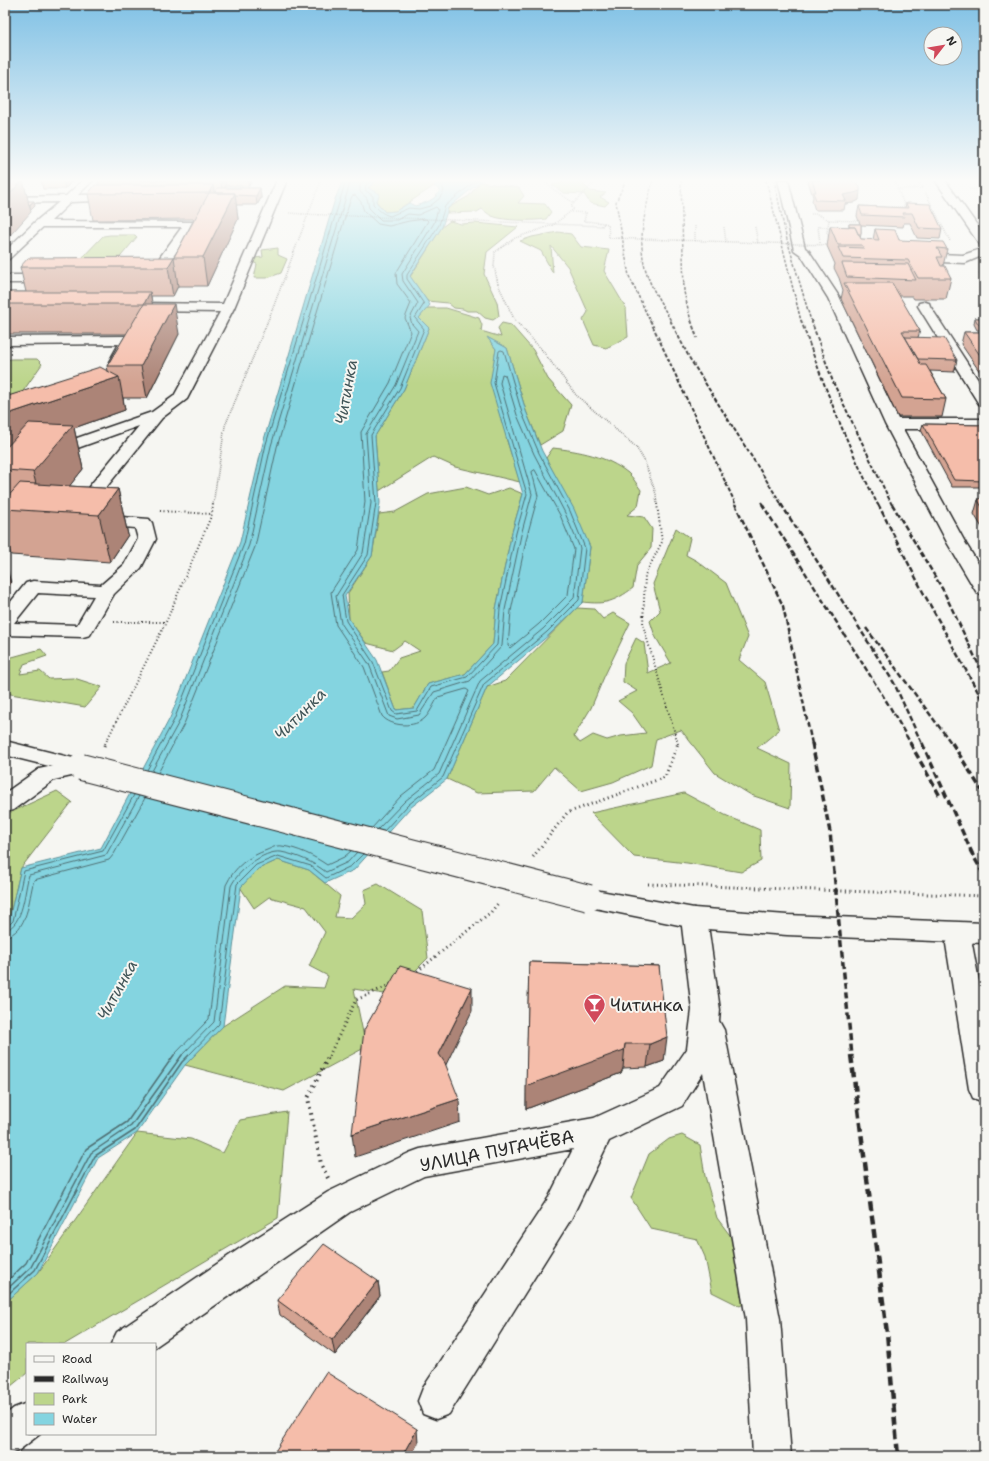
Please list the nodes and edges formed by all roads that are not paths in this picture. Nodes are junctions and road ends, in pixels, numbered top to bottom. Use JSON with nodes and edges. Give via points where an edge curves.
{"nodes":[{"id":1,"x":13,"y":248,"type":"edge"},
{"id":2,"x":173,"y":248,"type":"edge"},
{"id":3,"x":254,"y":248,"type":"edge"},
{"id":4,"x":800,"y":248,"type":"edge"},
{"id":5,"x":984,"y":252,"type":"edge"},
{"id":6,"x":5,"y":256,"type":"edge"},
{"id":7,"x":907,"y":257,"type":"edge"},
{"id":8,"x":965,"y":258,"type":"junction"},
{"id":9,"x":982,"y":264,"type":"dead end"},
{"id":10,"x":5,"y":279,"type":"edge"},
{"id":11,"x":66,"y":279,"type":"edge"},
{"id":12,"x":136,"y":279,"type":"edge"},
{"id":13,"x":924,"y":306,"type":"dead end"},
{"id":14,"x":133,"y":307,"type":"edge"},
{"id":15,"x":228,"y":308,"type":"junction"},
{"id":16,"x":5,"y":341,"type":"edge"},
{"id":17,"x":110,"y":374,"type":"edge"},
{"id":18,"x":984,"y":401,"type":"edge"},
{"id":19,"x":157,"y":415,"type":"junction"},
{"id":20,"x":893,"y":424,"type":"junction"},
{"id":21,"x":984,"y":424,"type":"edge"},
{"id":22,"x":5,"y":469,"type":"edge"},
{"id":23,"x":984,"y":589,"type":"edge"},
{"id":24,"x":106,"y":591,"type":"junction"},
{"id":25,"x":5,"y":622,"type":"edge"},
{"id":26,"x":5,"y":629,"type":"edge"},
{"id":27,"x":5,"y":748,"type":"edge"},
{"id":28,"x":81,"y":767,"type":"junction"},
{"id":29,"x":5,"y":804,"type":"edge"},
{"id":30,"x":694,"y":918,"type":"junction"},
{"id":31,"x":974,"y":933,"type":"edge"},
{"id":32,"x":706,"y":1010,"type":"junction"},
{"id":33,"x":984,"y":1089,"type":"edge"},
{"id":34,"x":598,"y":1131,"type":"junction"},
{"id":35,"x":130,"y":1343,"type":"edge"},
{"id":36,"x":436,"y":1401,"type":"dead end"},
{"id":37,"x":26,"y":1422,"type":"edge"},
{"id":38,"x":5,"y":1438,"type":"edge"},
{"id":39,"x":772,"y":1456,"type":"edge"}],
"edges":[{"from":1,"to":6,"type":"street"},
{"from":2,"to":12,"type":"street","via":[[151,279]]},
{"from":3,"to":15,"type":"street"},
{"from":4,"to":20,"type":"street","via":[[834,298]]},
{"from":5,"to":8,"type":"street"},
{"from":7,"to":8,"type":"street"},
{"from":8,"to":9,"type":"street"},
{"from":10,"to":11,"type":"street"},
{"from":13,"to":18,"type":"street"},
{"from":14,"to":15,"type":"street"},
{"from":15,"to":19,"type":"street","via":[[180,399]]},
{"from":16,"to":17,"type":"street","via":[[128,340]]},
{"from":19,"to":22,"type":"street"},
{"from":19,"to":24,"type":"street","via":[[72,519],[143,523],[148,539],[132,568]]},
{"from":20,"to":21,"type":"street"},
{"from":20,"to":23,"type":"street"},
{"from":24,"to":25,"type":"street","via":[[33,587]]},
{"from":24,"to":26,"type":"street","via":[[83,631]]},
{"from":27,"to":28,"type":"street"},
{"from":28,"to":29,"type":"street","via":[[47,774]]},
{"from":28,"to":30,"type":"street","bridge":true,"via":[[589,898]]},
{"from":30,"to":31,"type":"street","via":[[786,926]]},
{"from":30,"to":32,"type":"street","name":"УЛИЦА ПУГАЧЁВА"},
{"from":31,"to":33,"type":"street","via":[[959,944]]},
{"from":32,"to":34,"type":"street","name":"УЛИЦА ПУГАЧЁВА","via":[[701,1052],[672,1097]]},
{"from":32,"to":39,"type":"street","via":[[763,1319]]},
{"from":34,"to":35,"type":"street","name":"УЛИЦА ПУГАЧЁВА","via":[[420,1163],[339,1202]]},
{"from":34,"to":36,"type":"street","via":[[560,1208]]},
{"from":37,"to":38,"type":"street"}]}
